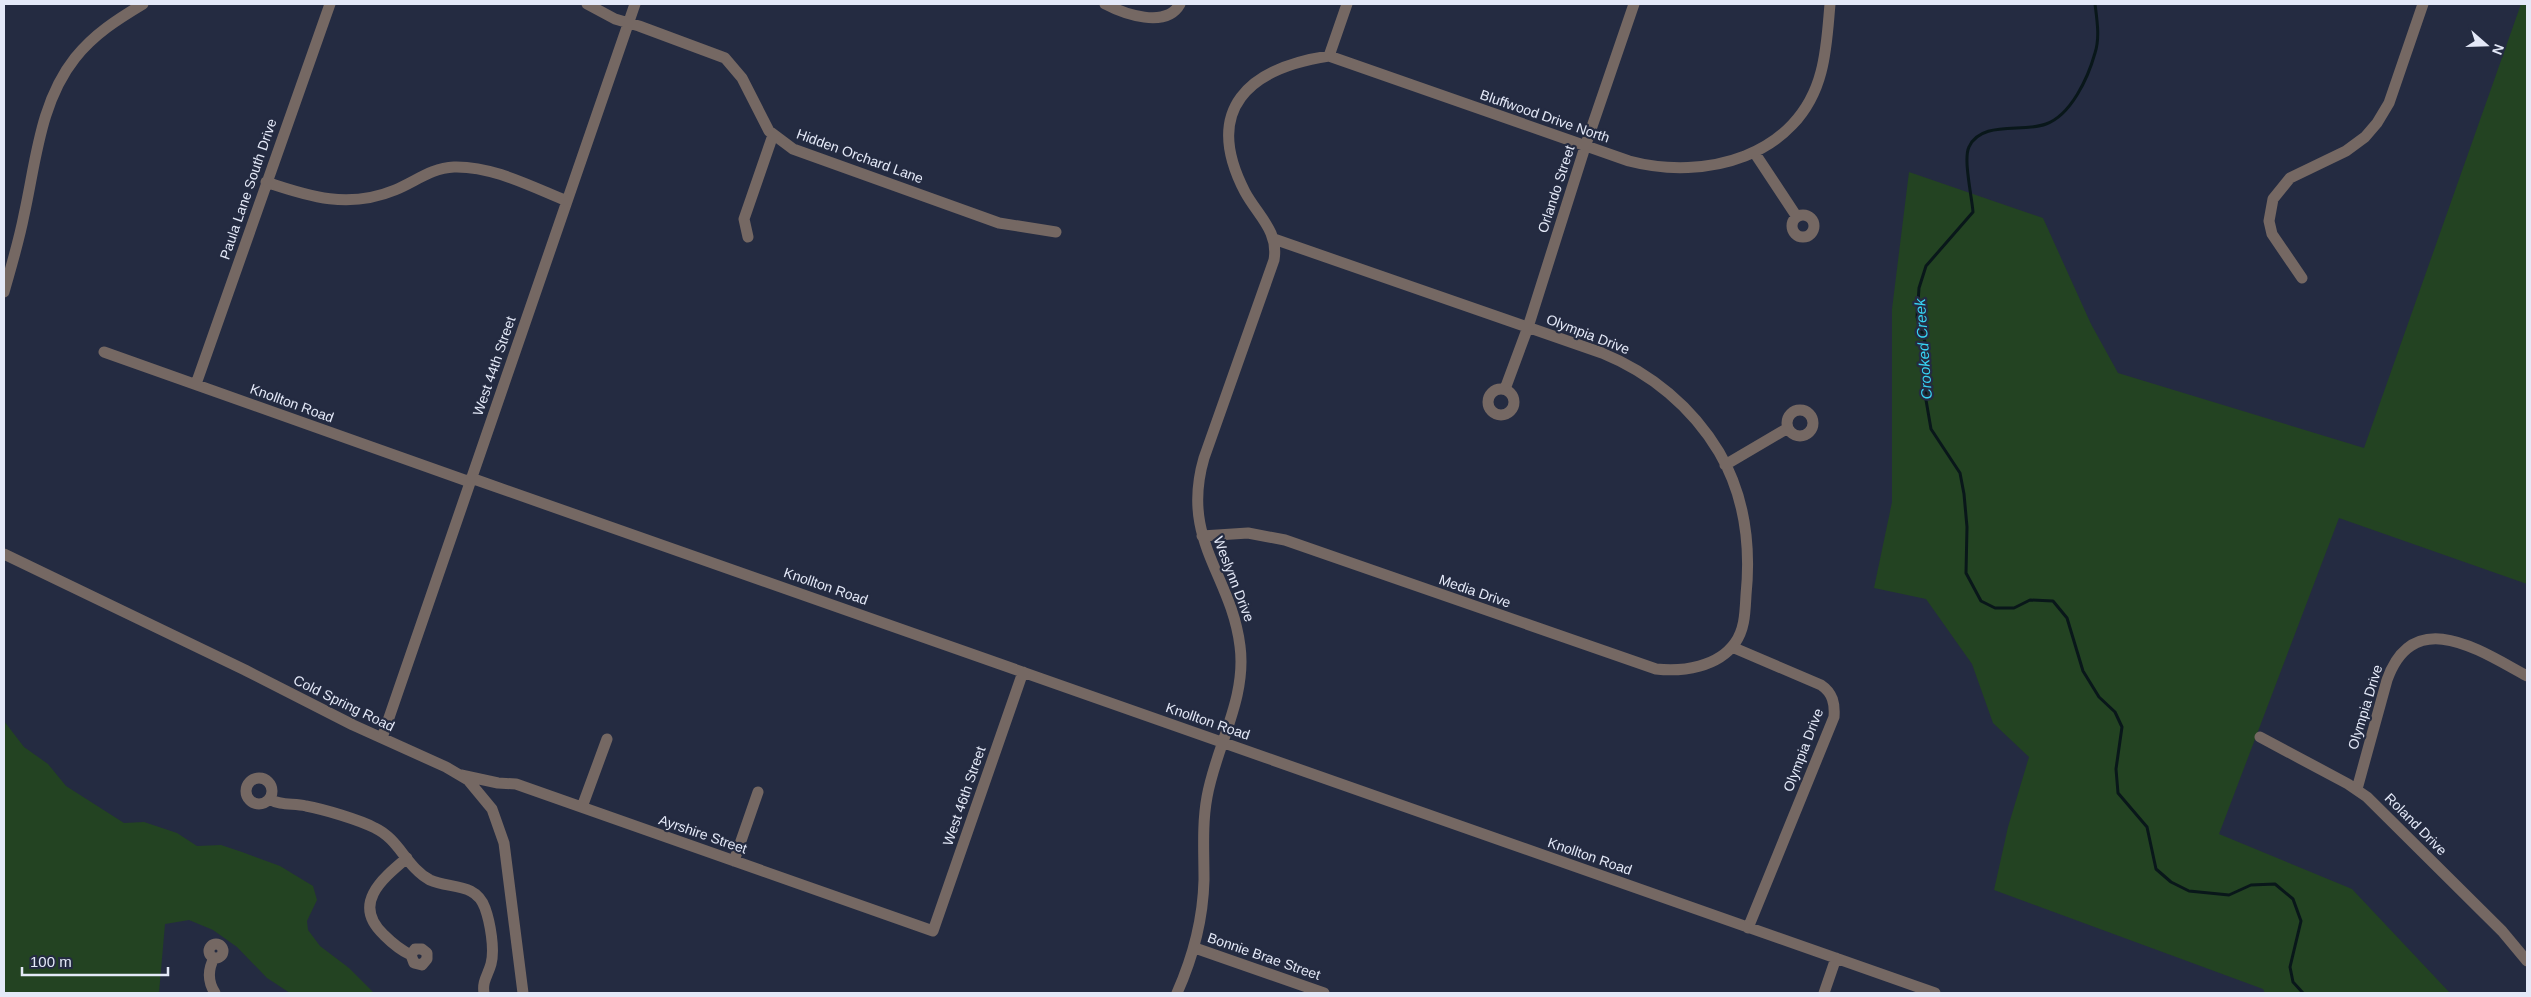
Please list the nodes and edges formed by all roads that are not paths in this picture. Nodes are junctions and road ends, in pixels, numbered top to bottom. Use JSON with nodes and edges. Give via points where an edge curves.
{"nodes":[{"id":1,"x":143,"y":4,"type":"edge"},
{"id":2,"x":330,"y":4,"type":"edge"},
{"id":3,"x":587,"y":4,"type":"edge"},
{"id":4,"x":635,"y":4,"type":"edge"},
{"id":5,"x":1104,"y":4,"type":"edge"},
{"id":6,"x":1180,"y":4,"type":"edge"},
{"id":7,"x":1347,"y":4,"type":"edge"},
{"id":8,"x":1634,"y":4,"type":"edge"},
{"id":9,"x":1830,"y":4,"type":"edge"},
{"id":10,"x":2423,"y":4,"type":"edge"},
{"id":11,"x":628,"y":23,"type":"junction"},
{"id":12,"x":1329,"y":56,"type":"junction"},
{"id":13,"x":773,"y":135,"type":"junction"},
{"id":14,"x":1585,"y":146,"type":"junction"},
{"id":15,"x":1754,"y":152,"type":"junction"},
{"id":16,"x":266,"y":182,"type":"junction"},
{"id":17,"x":567,"y":200,"type":"junction"},
{"id":18,"x":1797,"y":217,"type":"dead end"},
{"id":19,"x":1056,"y":232,"type":"dead end"},
{"id":20,"x":748,"y":237,"type":"dead end"},
{"id":21,"x":1274,"y":239,"type":"junction"},
{"id":22,"x":2302,"y":278,"type":"dead end"},
{"id":23,"x":4,"y":292,"type":"edge"},
{"id":24,"x":1528,"y":327,"type":"junction"},
{"id":25,"x":104,"y":352,"type":"dead end"},
{"id":26,"x":196,"y":384,"type":"junction"},
{"id":27,"x":1505,"y":389,"type":"dead end"},
{"id":28,"x":1788,"y":428,"type":"dead end"},
{"id":29,"x":1725,"y":465,"type":"junction"},
{"id":30,"x":470,"y":480,"type":"junction"},
{"id":31,"x":1202,"y":536,"type":"junction"},
{"id":32,"x":4,"y":554,"type":"edge"},
{"id":33,"x":1732,"y":646,"type":"junction"},
{"id":34,"x":1023,"y":672,"type":"junction"},
{"id":35,"x":2527,"y":676,"type":"edge"},
{"id":36,"x":2260,"y":737,"type":"dead end"},
{"id":37,"x":382,"y":738,"type":"junction"},
{"id":38,"x":606,"y":739,"type":"dead end"},
{"id":39,"x":1222,"y":742,"type":"junction"},
{"id":40,"x":461,"y":775,"type":"junction"},
{"id":41,"x":2357,"y":789,"type":"junction"},
{"id":42,"x":758,"y":792,"type":"dead end"},
{"id":43,"x":269,"y":798,"type":"dead end"},
{"id":44,"x":582,"y":808,"type":"junction"},
{"id":45,"x":407,"y":858,"type":"junction"},
{"id":46,"x":734,"y":861,"type":"junction"},
{"id":47,"x":1748,"y":928,"type":"junction"},
{"id":48,"x":933,"y":931,"type":"joint"},
{"id":49,"x":1194,"y":948,"type":"junction"},
{"id":50,"x":411,"y":955,"type":"dead end"},
{"id":51,"x":214,"y":958,"type":"dead end"},
{"id":52,"x":1836,"y":958,"type":"junction"},
{"id":53,"x":2527,"y":961,"type":"edge"},
{"id":54,"x":215,"y":993,"type":"edge"},
{"id":55,"x":484,"y":993,"type":"edge"},
{"id":56,"x":522,"y":993,"type":"edge"},
{"id":57,"x":1177,"y":993,"type":"edge"},
{"id":58,"x":1324,"y":993,"type":"edge"},
{"id":59,"x":1824,"y":993,"type":"edge"},
{"id":60,"x":1935,"y":993,"type":"edge"}],
"edges":[{"from":1,"to":23,"type":"street","via":[[109,25],[85,46],[56,88],[44,122]]},
{"from":2,"to":16,"type":"street","name":"Paula Lane South Drive"},
{"from":3,"to":11,"type":"street","name":"Hidden Orchard Lane","via":[[609,17]]},
{"from":4,"to":11,"type":"street","name":"West 44th Street"},
{"from":5,"to":6,"type":"street","via":[[1153,18],[1171,14]]},
{"from":7,"to":12,"type":"street"},
{"from":8,"to":14,"type":"street","name":"Orlando Street"},
{"from":9,"to":15,"type":"street","name":"Bluffwood Drive North","via":[[1822,71],[1810,98],[1784,132]]},
{"from":10,"to":22,"type":"street","via":[[2389,103],[2377,123],[2346,151],[2290,178],[2273,199],[2269,220],[2272,234]]},
{"from":11,"to":13,"type":"street","name":"Hidden Orchard Lane","via":[[728,60],[742,78],[763,122]]},
{"from":11,"to":17,"type":"street","name":"West 44th Street"},
{"from":12,"to":14,"type":"street","name":"Bluffwood Drive North"},
{"from":12,"to":21,"type":"street","via":[[1295,64],[1250,86],[1233,108],[1230,136],[1240,181]]},
{"from":13,"to":19,"type":"street","name":"Hidden Orchard Lane","via":[[800,151],[999,223]]},
{"from":13,"to":20,"type":"street","via":[[744,219]]},
{"from":14,"to":15,"type":"street","name":"Bluffwood Drive North","via":[[1637,163],[1676,168],[1718,165]]},
{"from":14,"to":24,"type":"street","name":"Orlando Street"},
{"from":15,"to":18,"type":"street"},
{"from":16,"to":17,"type":"street","via":[[316,198],[356,200],[387,193],[433,172],[465,167],[495,173]]},
{"from":16,"to":26,"type":"street","name":"Paula Lane South Drive"},
{"from":17,"to":30,"type":"street","name":"West 44th Street"},
{"from":21,"to":24,"type":"street","name":"Olympia Drive"},
{"from":21,"to":31,"type":"street","name":"Weslynn Drive","via":[[1274,260],[1201,466],[1197,508]]},
{"from":24,"to":27,"type":"street","name":"Orlando Street"},
{"from":24,"to":29,"type":"street","name":"Olympia Drive","via":[[1610,357],[1650,378],[1694,417]]},
{"from":25,"to":26,"type":"street","name":"Knollton Road"},
{"from":26,"to":30,"type":"street","name":"Knollton Road"},
{"from":28,"to":29,"type":"street"},
{"from":29,"to":33,"type":"street","name":"Olympia Drive","via":[[1739,499],[1748,550],[1744,621]]},
{"from":30,"to":34,"type":"street","name":"Knollton Road"},
{"from":30,"to":37,"type":"street","name":"West 44th Street"},
{"from":31,"to":33,"type":"street","name":"Media Drive","via":[[1248,533],[1285,540],[1647,668],[1692,668],[1720,657]]},
{"from":31,"to":39,"type":"street","name":"Weslynn Drive","via":[[1233,612],[1240,648],[1237,696]]},
{"from":32,"to":37,"type":"street","name":"Cold Spring Road"},
{"from":33,"to":47,"type":"street","name":"Olympia Drive","via":[[1821,685],[1830,694],[1835,707],[1834,718]]},
{"from":34,"to":39,"type":"street","name":"Knollton Road"},
{"from":34,"to":48,"type":"street","name":"West 46th Street"},
{"from":35,"to":41,"type":"street","name":"Olympia Drive","via":[[2456,640],[2432,639],[2411,647],[2390,671]]},
{"from":36,"to":41,"type":"street","name":"Roland Drive"},
{"from":37,"to":40,"type":"street","name":"Cold Spring Road"},
{"from":38,"to":44,"type":"street"},
{"from":39,"to":47,"type":"street","name":"Knollton Road"},
{"from":39,"to":49,"type":"street","name":"Weslynn Drive","via":[[1204,812],[1203,898]]},
{"from":40,"to":44,"type":"street","name":"Ayrshire Street","via":[[516,784]]},
{"from":40,"to":56,"type":"street","name":"Cold Spring Road","via":[[488,803],[501,831]]},
{"from":41,"to":53,"type":"street","name":"Roland Drive","via":[[2502,931]]},
{"from":42,"to":46,"type":"street"},
{"from":43,"to":45,"type":"street","via":[[279,804],[310,806],[368,824],[389,836]]},
{"from":44,"to":46,"type":"street","name":"Ayrshire Street"},
{"from":45,"to":50,"type":"street","via":[[376,889],[369,914],[375,926],[397,947]]},
{"from":45,"to":55,"type":"street","via":[[427,878],[468,889],[483,903],[492,954],[484,979]]},
{"from":46,"to":48,"type":"street","name":"Ayrshire Street"},
{"from":47,"to":52,"type":"street","name":"Knollton Road"},
{"from":49,"to":57,"type":"street","name":"Weslynn Drive"},
{"from":49,"to":58,"type":"street","name":"Bonnie Brae Street"},
{"from":51,"to":54,"type":"street","via":[[209,982]]},
{"from":52,"to":59,"type":"street"},
{"from":52,"to":60,"type":"street","name":"Knollton Road"}]}
